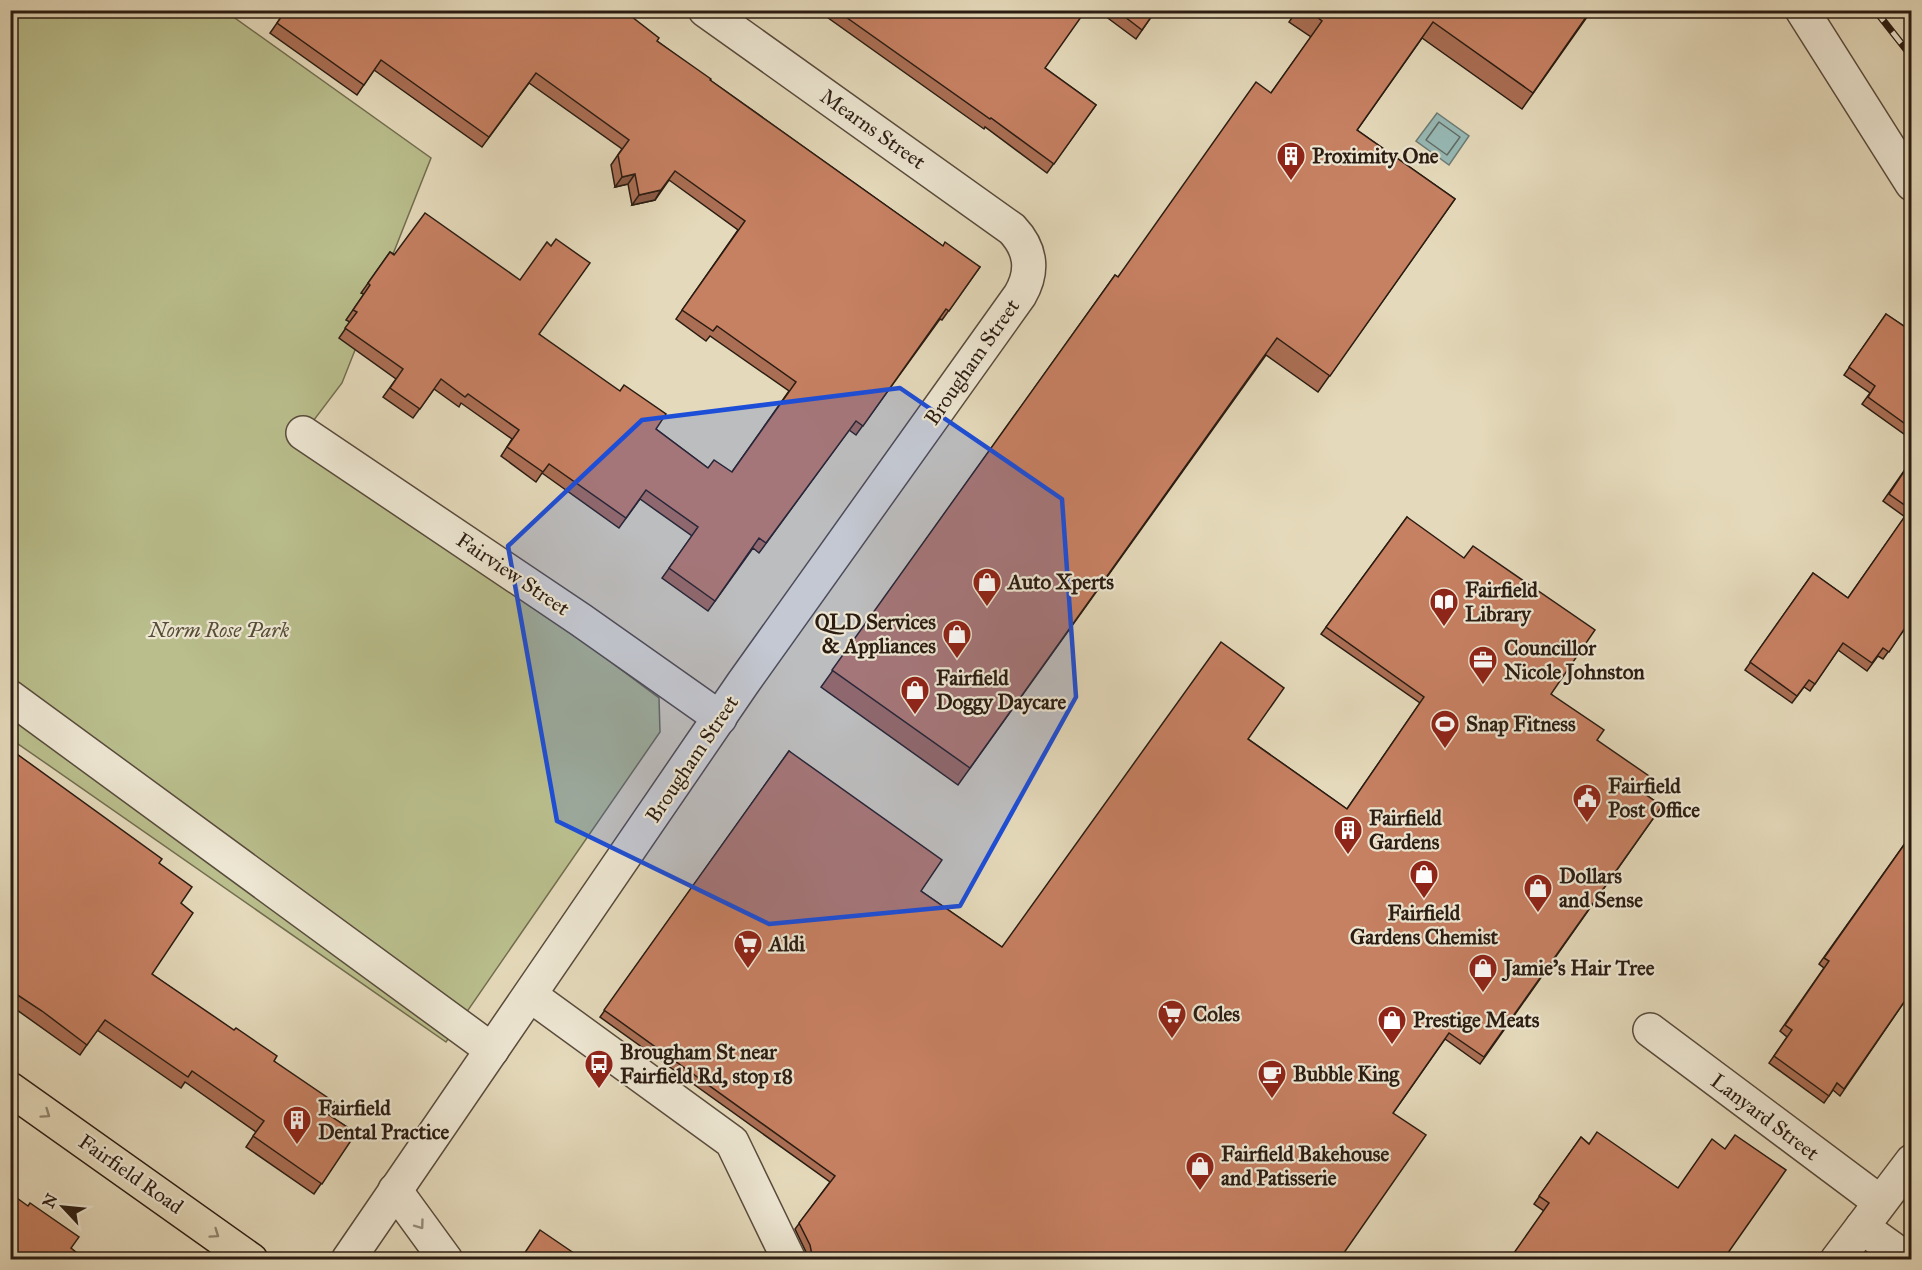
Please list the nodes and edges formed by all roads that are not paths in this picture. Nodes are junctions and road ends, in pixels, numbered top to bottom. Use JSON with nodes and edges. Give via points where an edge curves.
{"nodes":[{"id":1,"x":705,"y":10,"type":"edge"},
{"id":2,"x":1802,"y":10,"type":"edge"},
{"id":3,"x":1911,"y":184,"type":"edge"},
{"id":4,"x":1029,"y":258,"type":"joint"},
{"id":5,"x":303,"y":433,"type":"dead end"},
{"id":6,"x":10,"y":698,"type":"edge"},
{"id":7,"x":720,"y":718,"type":"junction"},
{"id":8,"x":530,"y":995,"type":"junction"},
{"id":9,"x":1650,"y":1030,"type":"dead end"},
{"id":10,"x":492,"y":1050,"type":"junction"},
{"id":11,"x":10,"y":1089,"type":"edge"},
{"id":12,"x":1911,"y":1161,"type":"edge"},
{"id":13,"x":396,"y":1191,"type":"junction"},
{"id":14,"x":1871,"y":1215,"type":"junction"},
{"id":15,"x":251,"y":1260,"type":"edge"},
{"id":16,"x":348,"y":1260,"type":"edge"},
{"id":17,"x":446,"y":1260,"type":"edge"},
{"id":18,"x":789,"y":1260,"type":"edge"},
{"id":19,"x":1837,"y":1260,"type":"edge"},
{"id":20,"x":1908,"y":1260,"type":"edge"}],
"edges":[{"from":1,"to":4,"type":"street","name":"Mearns Street","via":[[1000,219],[1017,235]]},
{"from":2,"to":3,"type":"street"},
{"from":4,"to":7,"type":"street","name":"Brougham Street","via":[[1028,278],[1020,295]]},
{"from":5,"to":7,"type":"street","name":"Fairview Street"},
{"from":6,"to":10,"type":"street"},
{"from":7,"to":8,"type":"street","name":"Brougham Street"},
{"from":8,"to":10,"type":"street","name":"Brougham Street"},
{"from":8,"to":18,"type":"street","via":[[732,1142]]},
{"from":9,"to":14,"type":"street","name":"Lanyard Street"},
{"from":10,"to":13,"type":"street","name":"Brougham Street"},
{"from":11,"to":15,"type":"main road","name":"Fairfield Road","one_way":true},
{"from":12,"to":14,"type":"street"},
{"from":13,"to":16,"type":"street","name":"Brougham Street"},
{"from":13,"to":17,"type":"street","one_way":true},
{"from":14,"to":19,"type":"street"},
{"from":14,"to":20,"type":"street","name":"Lanyard Street"}]}
